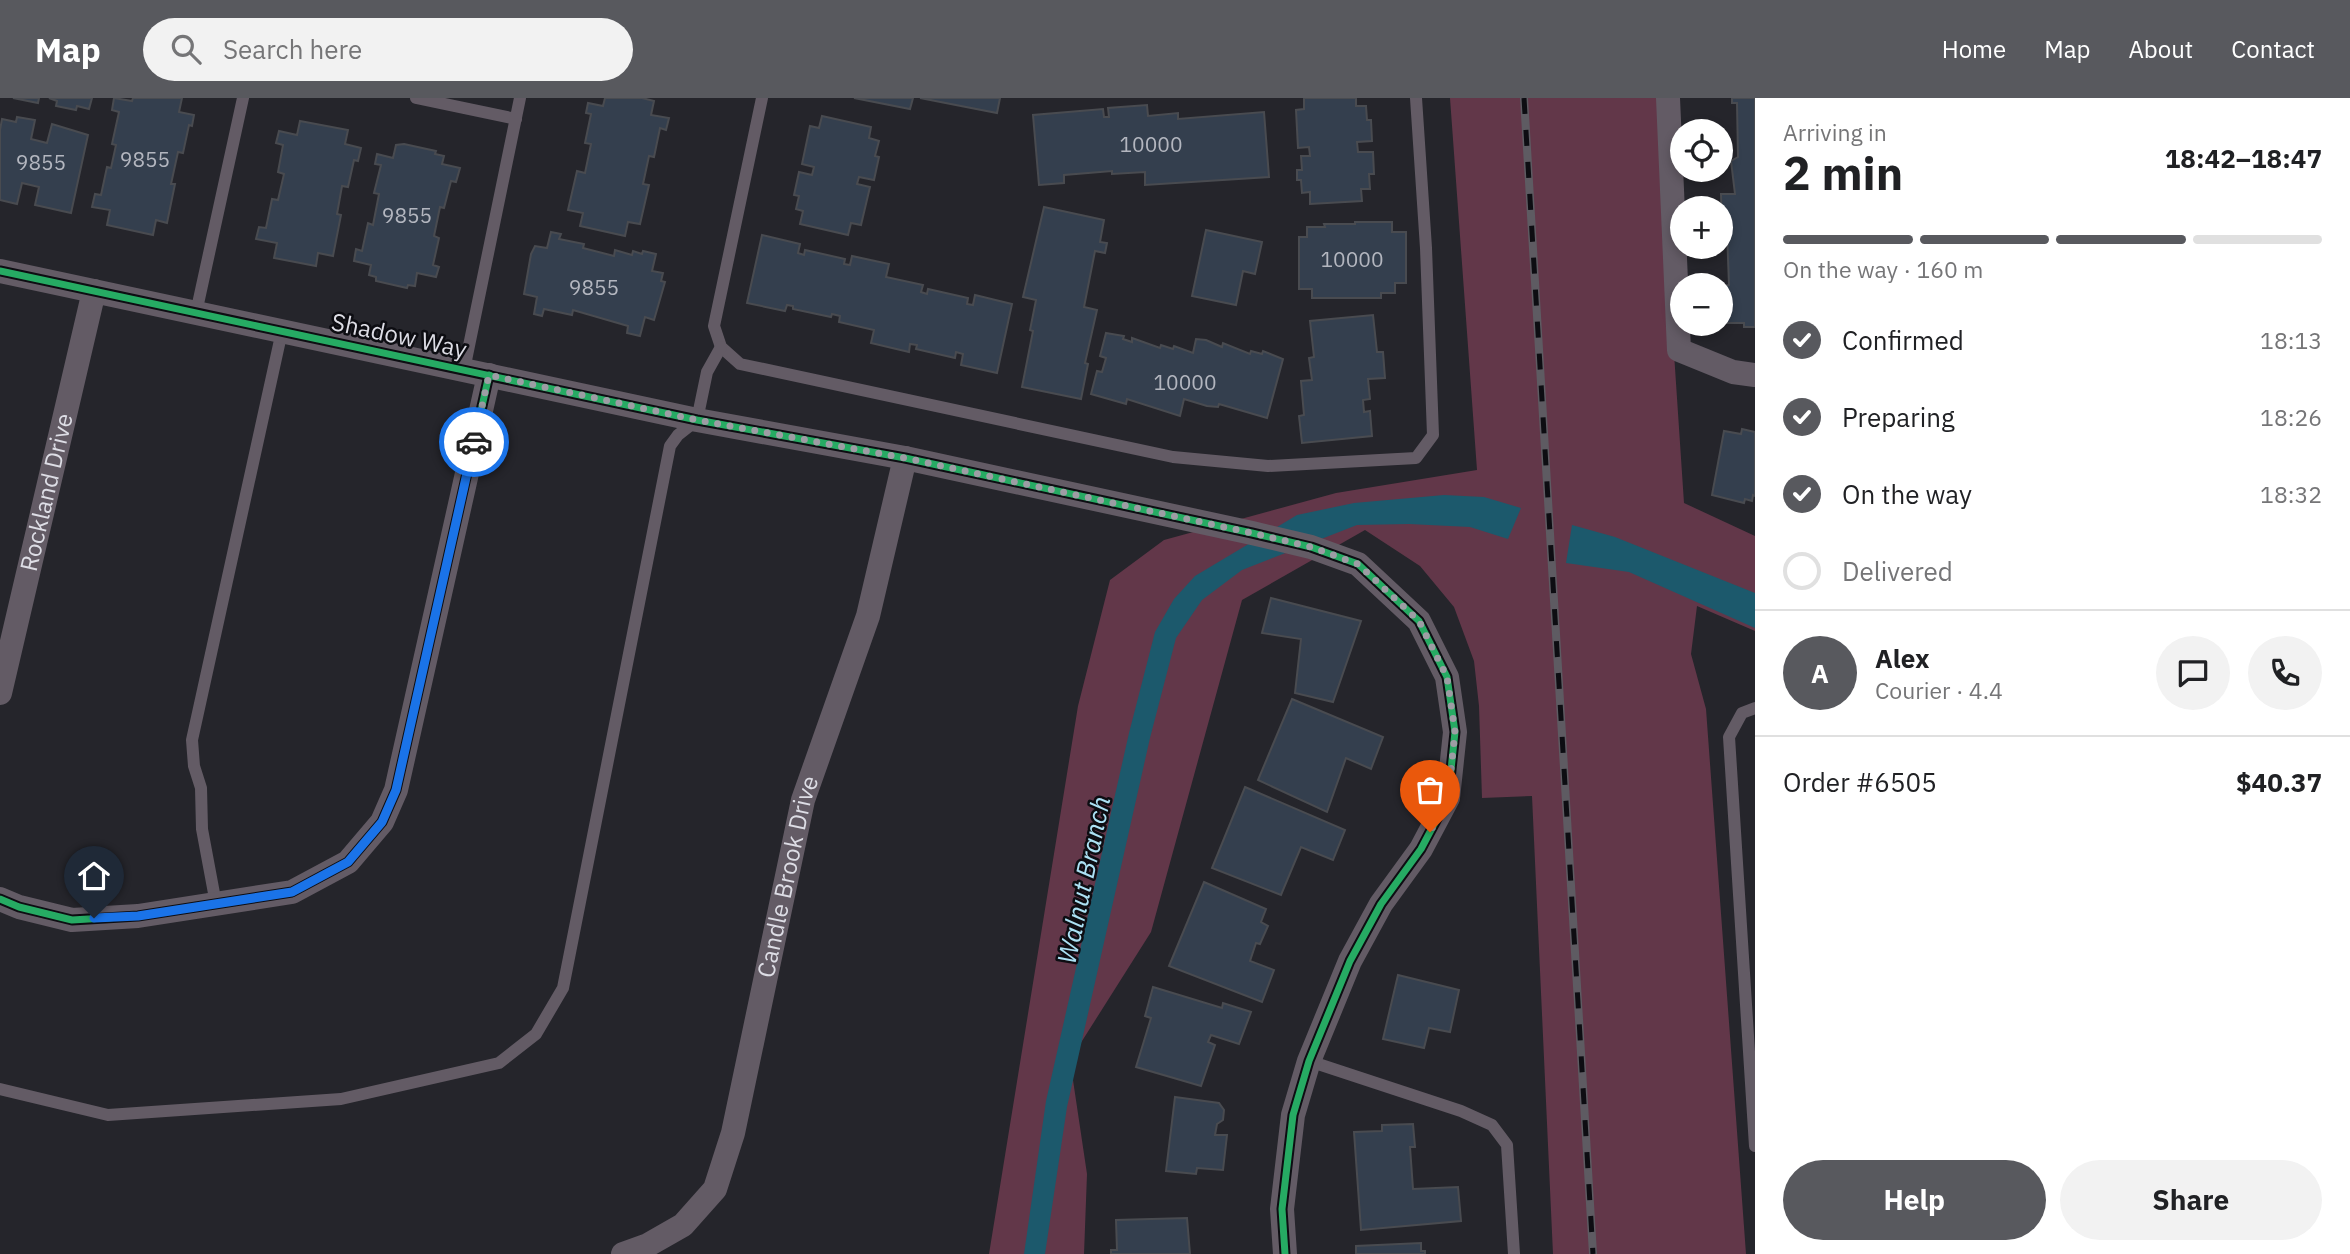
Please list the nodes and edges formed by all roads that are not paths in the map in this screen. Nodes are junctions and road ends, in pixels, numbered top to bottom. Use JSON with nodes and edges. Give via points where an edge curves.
{"nodes":[{"id":1,"x":243,"y":98,"type":"edge"},
{"id":2,"x":416,"y":98,"type":"edge"},
{"id":3,"x":520,"y":98,"type":"edge"},
{"id":4,"x":762,"y":98,"type":"edge"},
{"id":5,"x":1416,"y":98,"type":"edge"},
{"id":6,"x":1668,"y":98,"type":"edge"},
{"id":7,"x":516,"y":119,"type":"junction"},
{"id":8,"x":0,"y":271,"type":"edge"},
{"id":9,"x":94,"y":291,"type":"junction"},
{"id":10,"x":196,"y":313,"type":"junction"},
{"id":11,"x":282,"y":331,"type":"junction"},
{"id":12,"x":721,"y":347,"type":"junction"},
{"id":13,"x":464,"y":370,"type":"junction"},
{"id":14,"x":489,"y":375,"type":"junction"},
{"id":15,"x":1755,"y":375,"type":"edge"},
{"id":16,"x":697,"y":420,"type":"junction"},
{"id":17,"x":905,"y":458,"type":"junction"},
{"id":18,"x":0,"y":693,"type":"edge"},
{"id":19,"x":1755,"y":708,"type":"edge"},
{"id":20,"x":0,"y":899,"type":"edge"},
{"id":21,"x":216,"y":904,"type":"junction"},
{"id":22,"x":1309,"y":1061,"type":"junction"},
{"id":23,"x":0,"y":1089,"type":"edge"},
{"id":24,"x":1755,"y":1146,"type":"edge"},
{"id":25,"x":623,"y":1254,"type":"edge"},
{"id":26,"x":1285,"y":1254,"type":"edge"},
{"id":27,"x":1514,"y":1254,"type":"edge"}],
"edges":[{"from":1,"to":10,"type":"lane"},
{"from":2,"to":7,"type":"lane"},
{"from":3,"to":7,"type":"lane"},
{"from":4,"to":12,"type":"lane","via":[[714,326]]},
{"from":5,"to":12,"type":"lane","via":[[1433,435],[1416,458],[1268,466],[1173,457],[740,364]]},
{"from":6,"to":15,"type":"street","via":[[1679,350],[1733,372]]},
{"from":7,"to":13,"type":"lane"},
{"from":8,"to":9,"type":"street","name":"Shadow Way"},
{"from":9,"to":10,"type":"street","name":"Shadow Way"},
{"from":9,"to":18,"type":"street","name":"Rockland Drive"},
{"from":10,"to":11,"type":"street","name":"Shadow Way"},
{"from":11,"to":13,"type":"street","name":"Shadow Way"},
{"from":11,"to":21,"type":"lane","via":[[192,740]]},
{"from":12,"to":16,"type":"lane","via":[[707,372]]},
{"from":13,"to":14,"type":"street","name":"Shadow Way"},
{"from":14,"to":16,"type":"street","name":"Shadow Way"},
{"from":14,"to":21,"type":"street","via":[[396,790],[382,822],[348,862],[292,892]]},
{"from":16,"to":17,"type":"street","name":"Shadow Way"},
{"from":16,"to":23,"type":"lane","via":[[670,446],[563,988],[536,1034],[499,1063],[341,1100],[108,1115]]},
{"from":17,"to":22,"type":"street","name":"Shadow Way","via":[[1311,547],[1358,564],[1419,621],[1447,677],[1455,732],[1448,798],[1356,950]]},
{"from":17,"to":25,"type":"street","name":"Candle Brook Drive","via":[[868,616],[803,800],[733,1133],[715,1189],[683,1225]]},
{"from":19,"to":24,"type":"lane","via":[[1742,713],[1729,737]]},
{"from":20,"to":21,"type":"street","via":[[72,920]]},
{"from":22,"to":26,"type":"street","name":"Shadow Way","via":[[1293,1115],[1282,1209]]},
{"from":22,"to":27,"type":"lane","via":[[1492,1125],[1507,1145]]}]}
